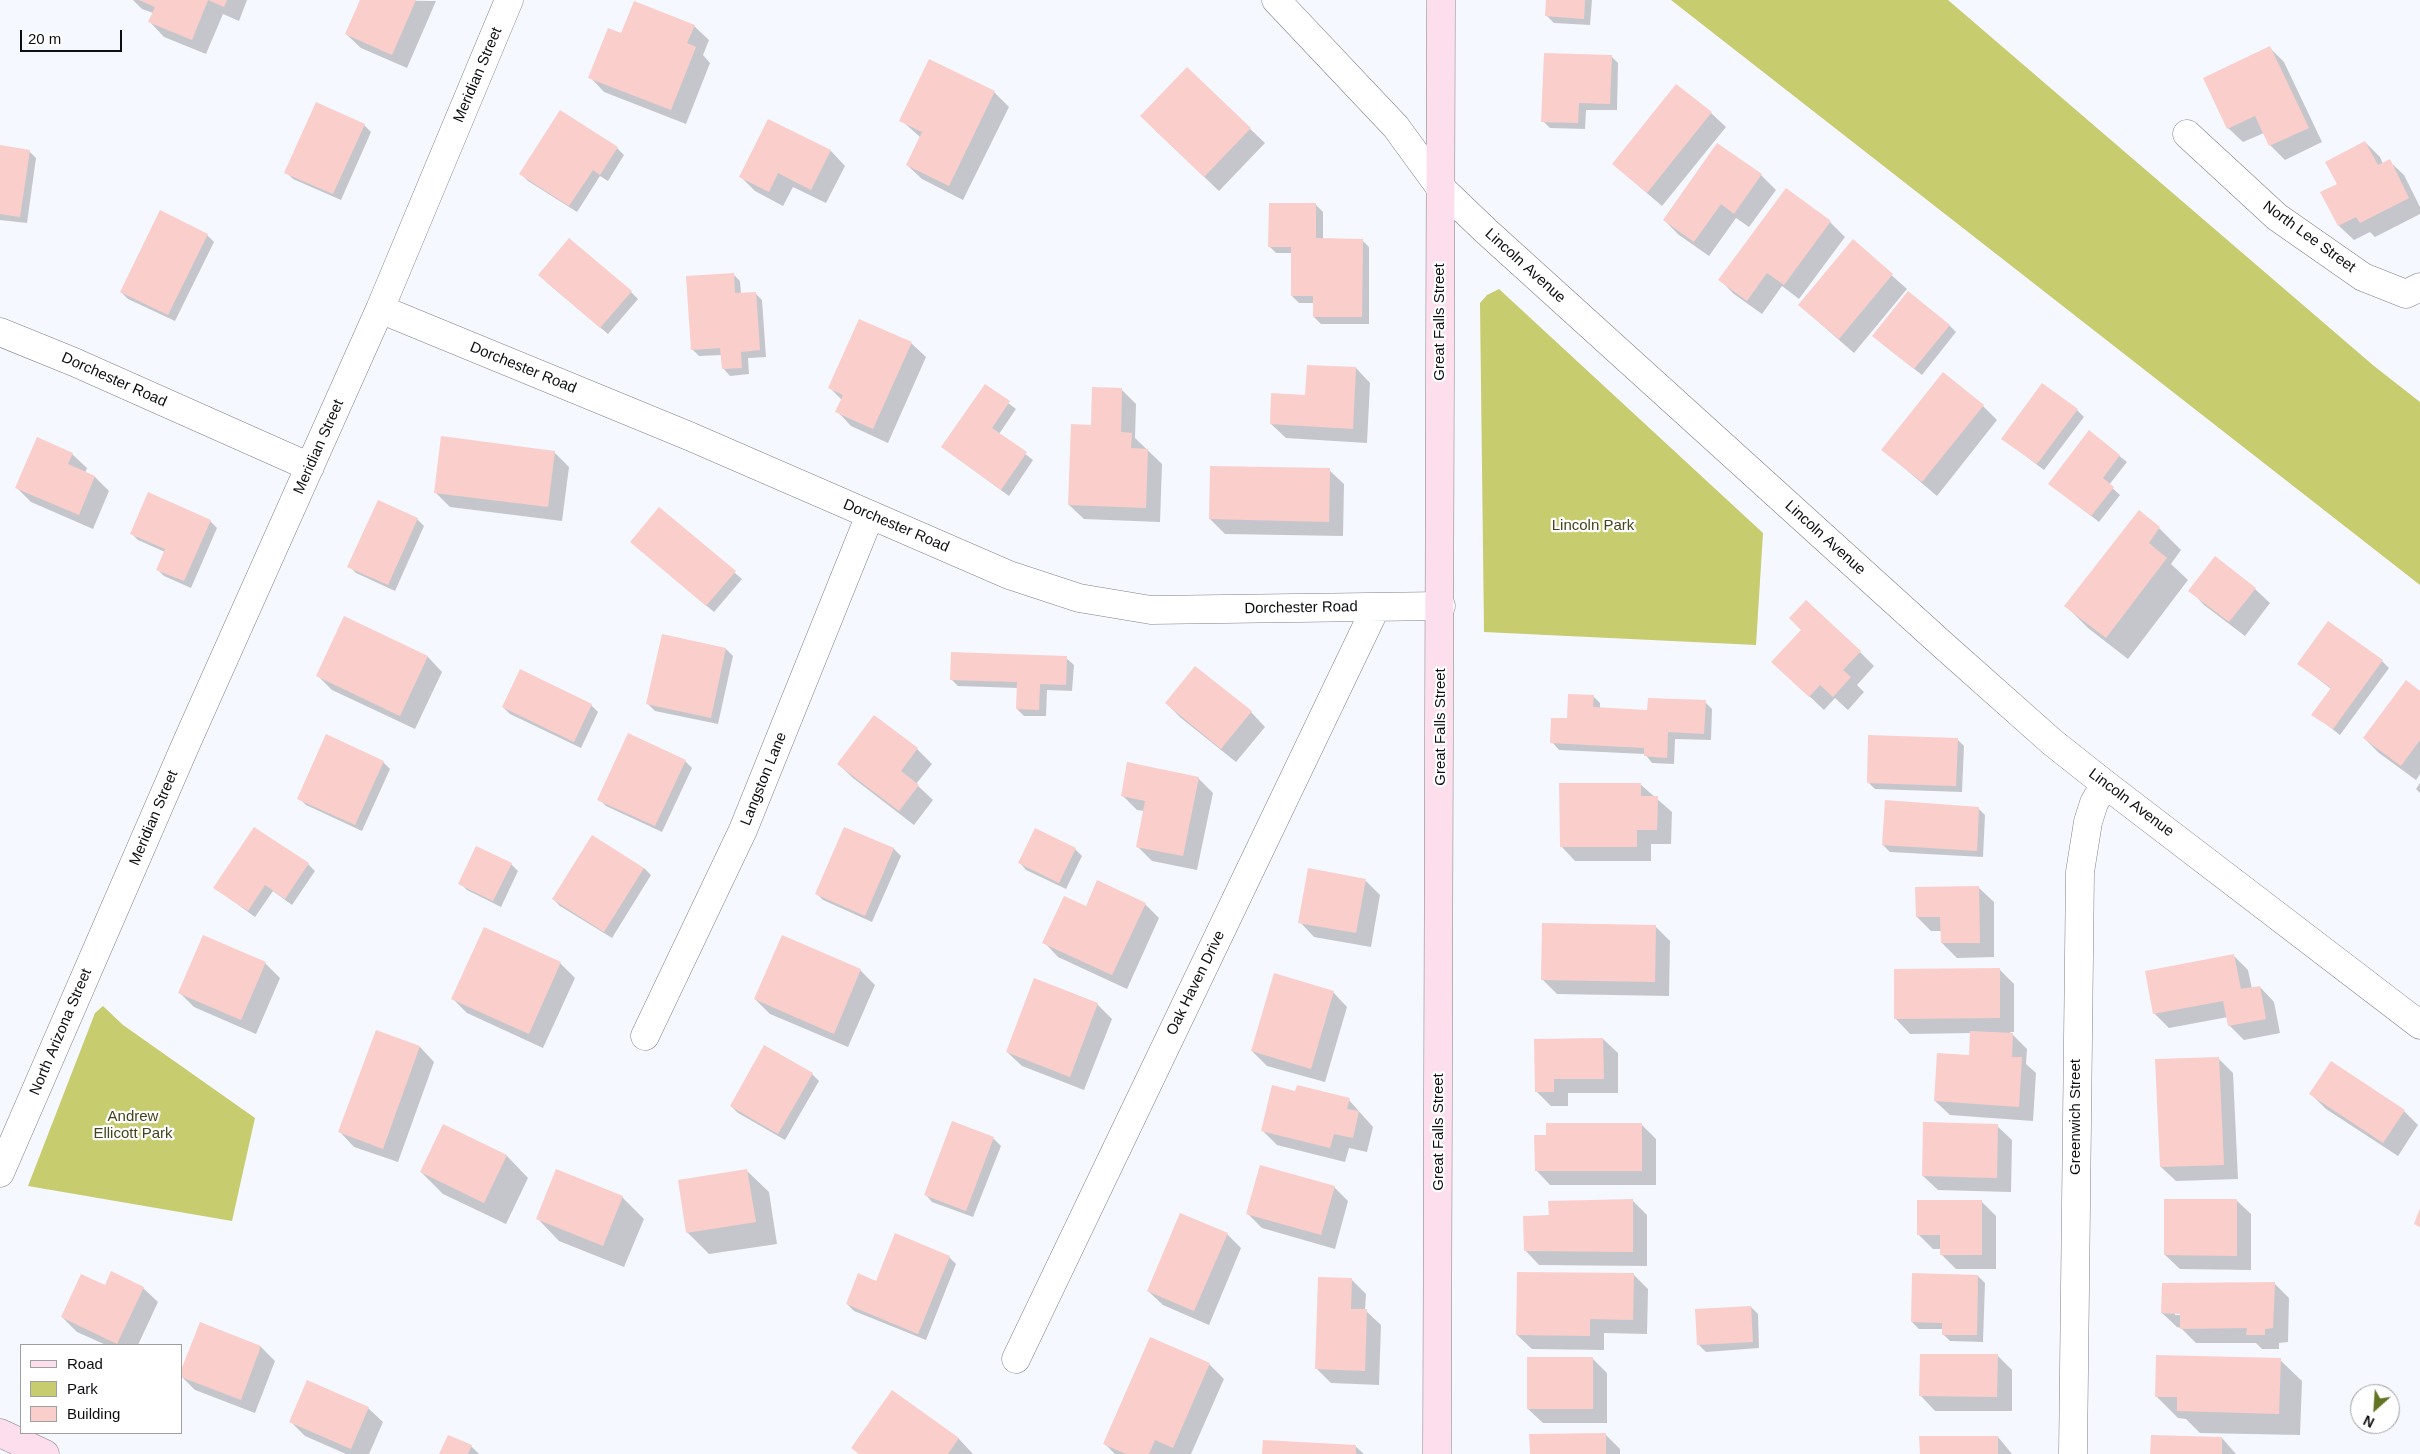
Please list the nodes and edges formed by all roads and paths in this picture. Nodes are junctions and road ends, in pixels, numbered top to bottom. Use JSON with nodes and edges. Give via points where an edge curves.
{"nodes":[{"id":1,"x":509,"y":0,"type":"edge"},
{"id":2,"x":1276,"y":0,"type":"edge"},
{"id":3,"x":1441,"y":0,"type":"edge"},
{"id":4,"x":2188,"y":134,"type":"dead end"},
{"id":5,"x":1439,"y":186,"type":"junction"},
{"id":6,"x":2420,"y":287,"type":"edge"},
{"id":7,"x":380,"y":309,"type":"junction"},
{"id":8,"x":0,"y":332,"type":"edge"},
{"id":9,"x":310,"y":467,"type":"junction"},
{"id":10,"x":870,"y":515,"type":"junction"},
{"id":11,"x":1441,"y":606,"type":"junction"},
{"id":12,"x":1376,"y":607,"type":"junction"},
{"id":13,"x":2106,"y":784,"type":"junction"},
{"id":14,"x":122,"y":892,"type":"joint"},
{"id":15,"x":2420,"y":1025,"type":"edge"},
{"id":16,"x":644,"y":1036,"type":"dead end"},
{"id":17,"x":0,"y":1173,"type":"edge"},
{"id":18,"x":1016,"y":1359,"type":"dead end"},
{"id":19,"x":0,"y":1433,"type":"edge"},
{"id":20,"x":45,"y":1454,"type":"edge"},
{"id":21,"x":1437,"y":1454,"type":"edge"},
{"id":22,"x":2073,"y":1454,"type":"edge"}],
"edges":[{"from":1,"to":7,"type":"street","name":"Meridian Street"},
{"from":2,"to":5,"type":"street","name":"Lincoln Avenue","via":[[1396,127]]},
{"from":3,"to":5,"type":"main road","name":"Great Falls Street"},
{"from":4,"to":6,"type":"street","name":"North Lee Street","via":[[2277,217],[2363,276],[2406,294]]},
{"from":5,"to":11,"type":"main road","name":"Great Falls Street"},
{"from":5,"to":13,"type":"street","name":"Lincoln Avenue","via":[[1944,646],[2052,742]]},
{"from":7,"to":9,"type":"street","name":"Meridian Street"},
{"from":7,"to":10,"type":"street","name":"Dorchester Road","via":[[689,436]]},
{"from":8,"to":9,"type":"street","name":"Dorchester Road"},
{"from":9,"to":14,"type":"street","name":"Meridian Street"},
{"from":10,"to":12,"type":"street","name":"Dorchester Road","via":[[1009,575],[1079,598],[1151,610]]},
{"from":10,"to":16,"type":"street","name":"Langston Lane","via":[[743,830]]},
{"from":11,"to":12,"type":"street","name":"Dorchester Road"},
{"from":11,"to":21,"type":"main road","name":"Great Falls Street"},
{"from":12,"to":18,"type":"street","name":"Oak Haven Drive"},
{"from":13,"to":15,"type":"street","name":"Lincoln Avenue"},
{"from":13,"to":22,"type":"street","name":"Greenwich Street","via":[[2094,803],[2088,822],[2080,872]]},
{"from":14,"to":17,"type":"street","name":"North Arizona Street"},
{"from":19,"to":20,"type":"main road"}]}
